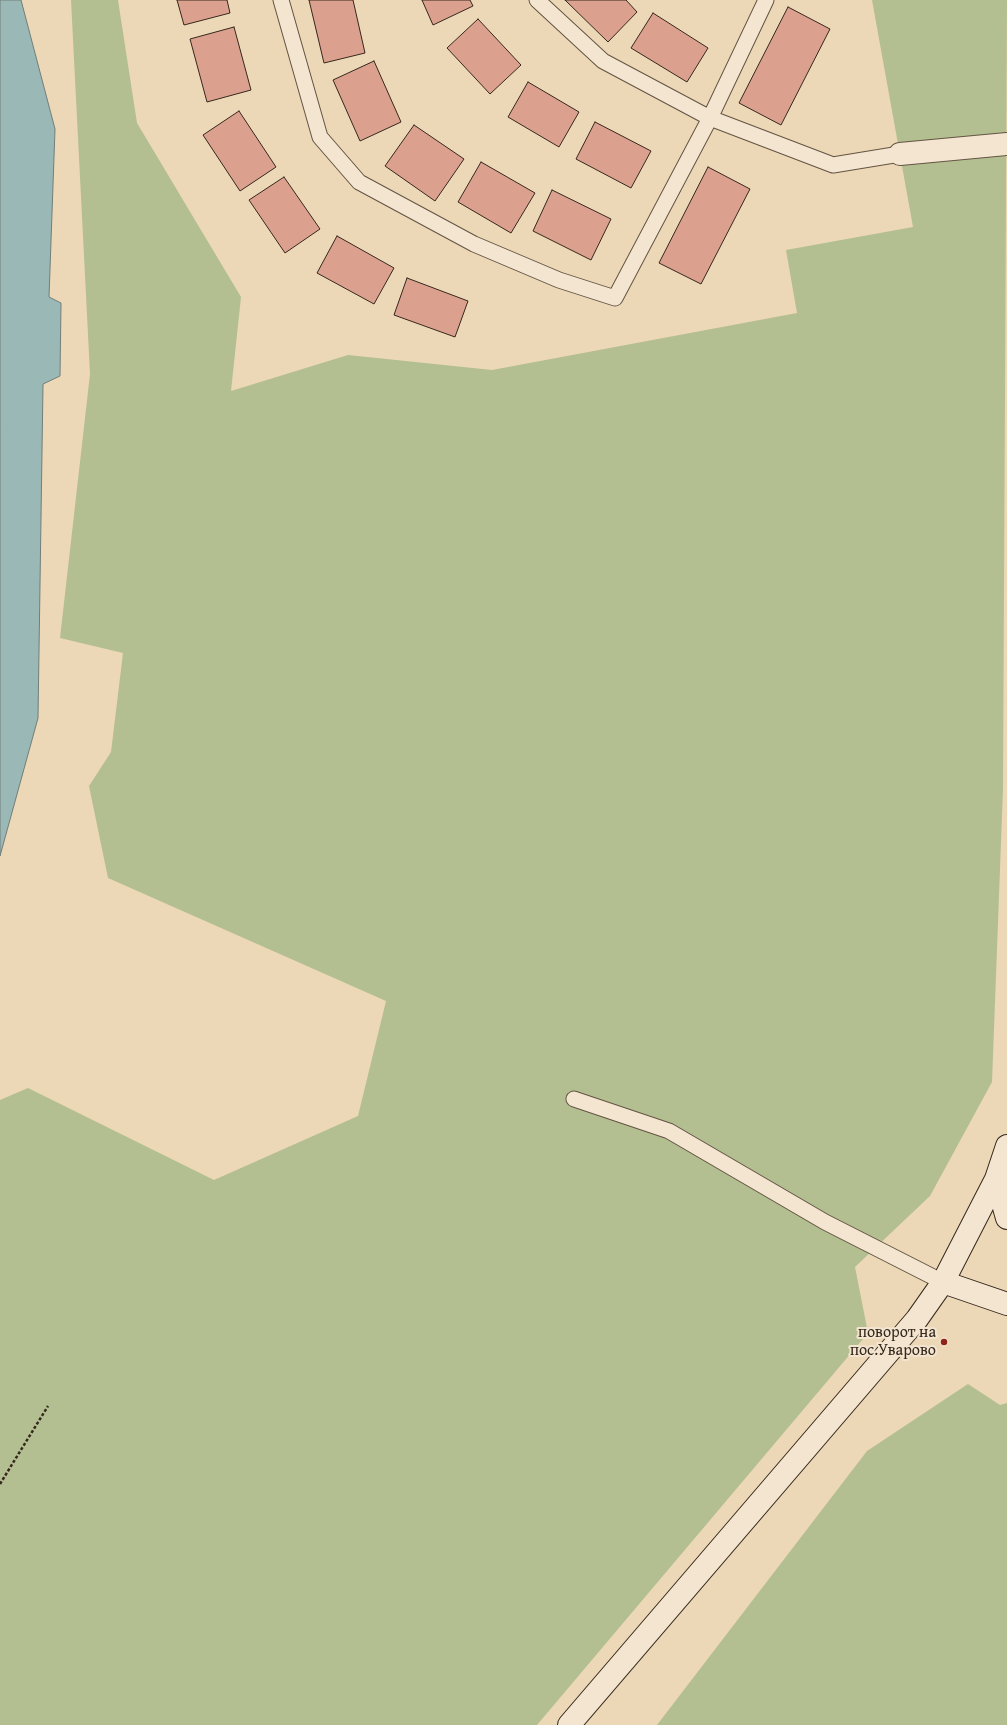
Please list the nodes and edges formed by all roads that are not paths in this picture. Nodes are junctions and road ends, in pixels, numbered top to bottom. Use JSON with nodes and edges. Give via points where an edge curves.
{"nodes":[{"id":1,"x":281,"y":0,"type":"edge"},
{"id":2,"x":537,"y":0,"type":"edge"},
{"id":3,"x":766,"y":0,"type":"edge"},
{"id":4,"x":710,"y":118,"type":"junction"},
{"id":5,"x":1007,"y":144,"type":"edge"},
{"id":6,"x":900,"y":154,"type":"joint"},
{"id":7,"x":574,"y":1099,"type":"dead end"},
{"id":8,"x":1007,"y":1146,"type":"edge"},
{"id":9,"x":996,"y":1179,"type":"junction"},
{"id":10,"x":1007,"y":1218,"type":"edge"},
{"id":11,"x":943,"y":1282,"type":"junction"},
{"id":12,"x":1007,"y":1304,"type":"edge"},
{"id":13,"x":569,"y":1725,"type":"edge"}],
"edges":[{"from":1,"to":4,"type":"lane","via":[[320,137],[359,182],[474,244],[559,280],[615,298]]},
{"from":2,"to":4,"type":"lane","via":[[603,61]]},
{"from":3,"to":4,"type":"lane"},
{"from":4,"to":6,"type":"lane","via":[[833,165]]},
{"from":5,"to":6,"type":"street"},
{"from":7,"to":11,"type":"lane","via":[[669,1131],[825,1222]]},
{"from":8,"to":9,"type":"street"},
{"from":9,"to":10,"type":"street"},
{"from":9,"to":11,"type":"street"},
{"from":11,"to":12,"type":"street"},
{"from":11,"to":13,"type":"street","via":[[917,1319]]}]}
